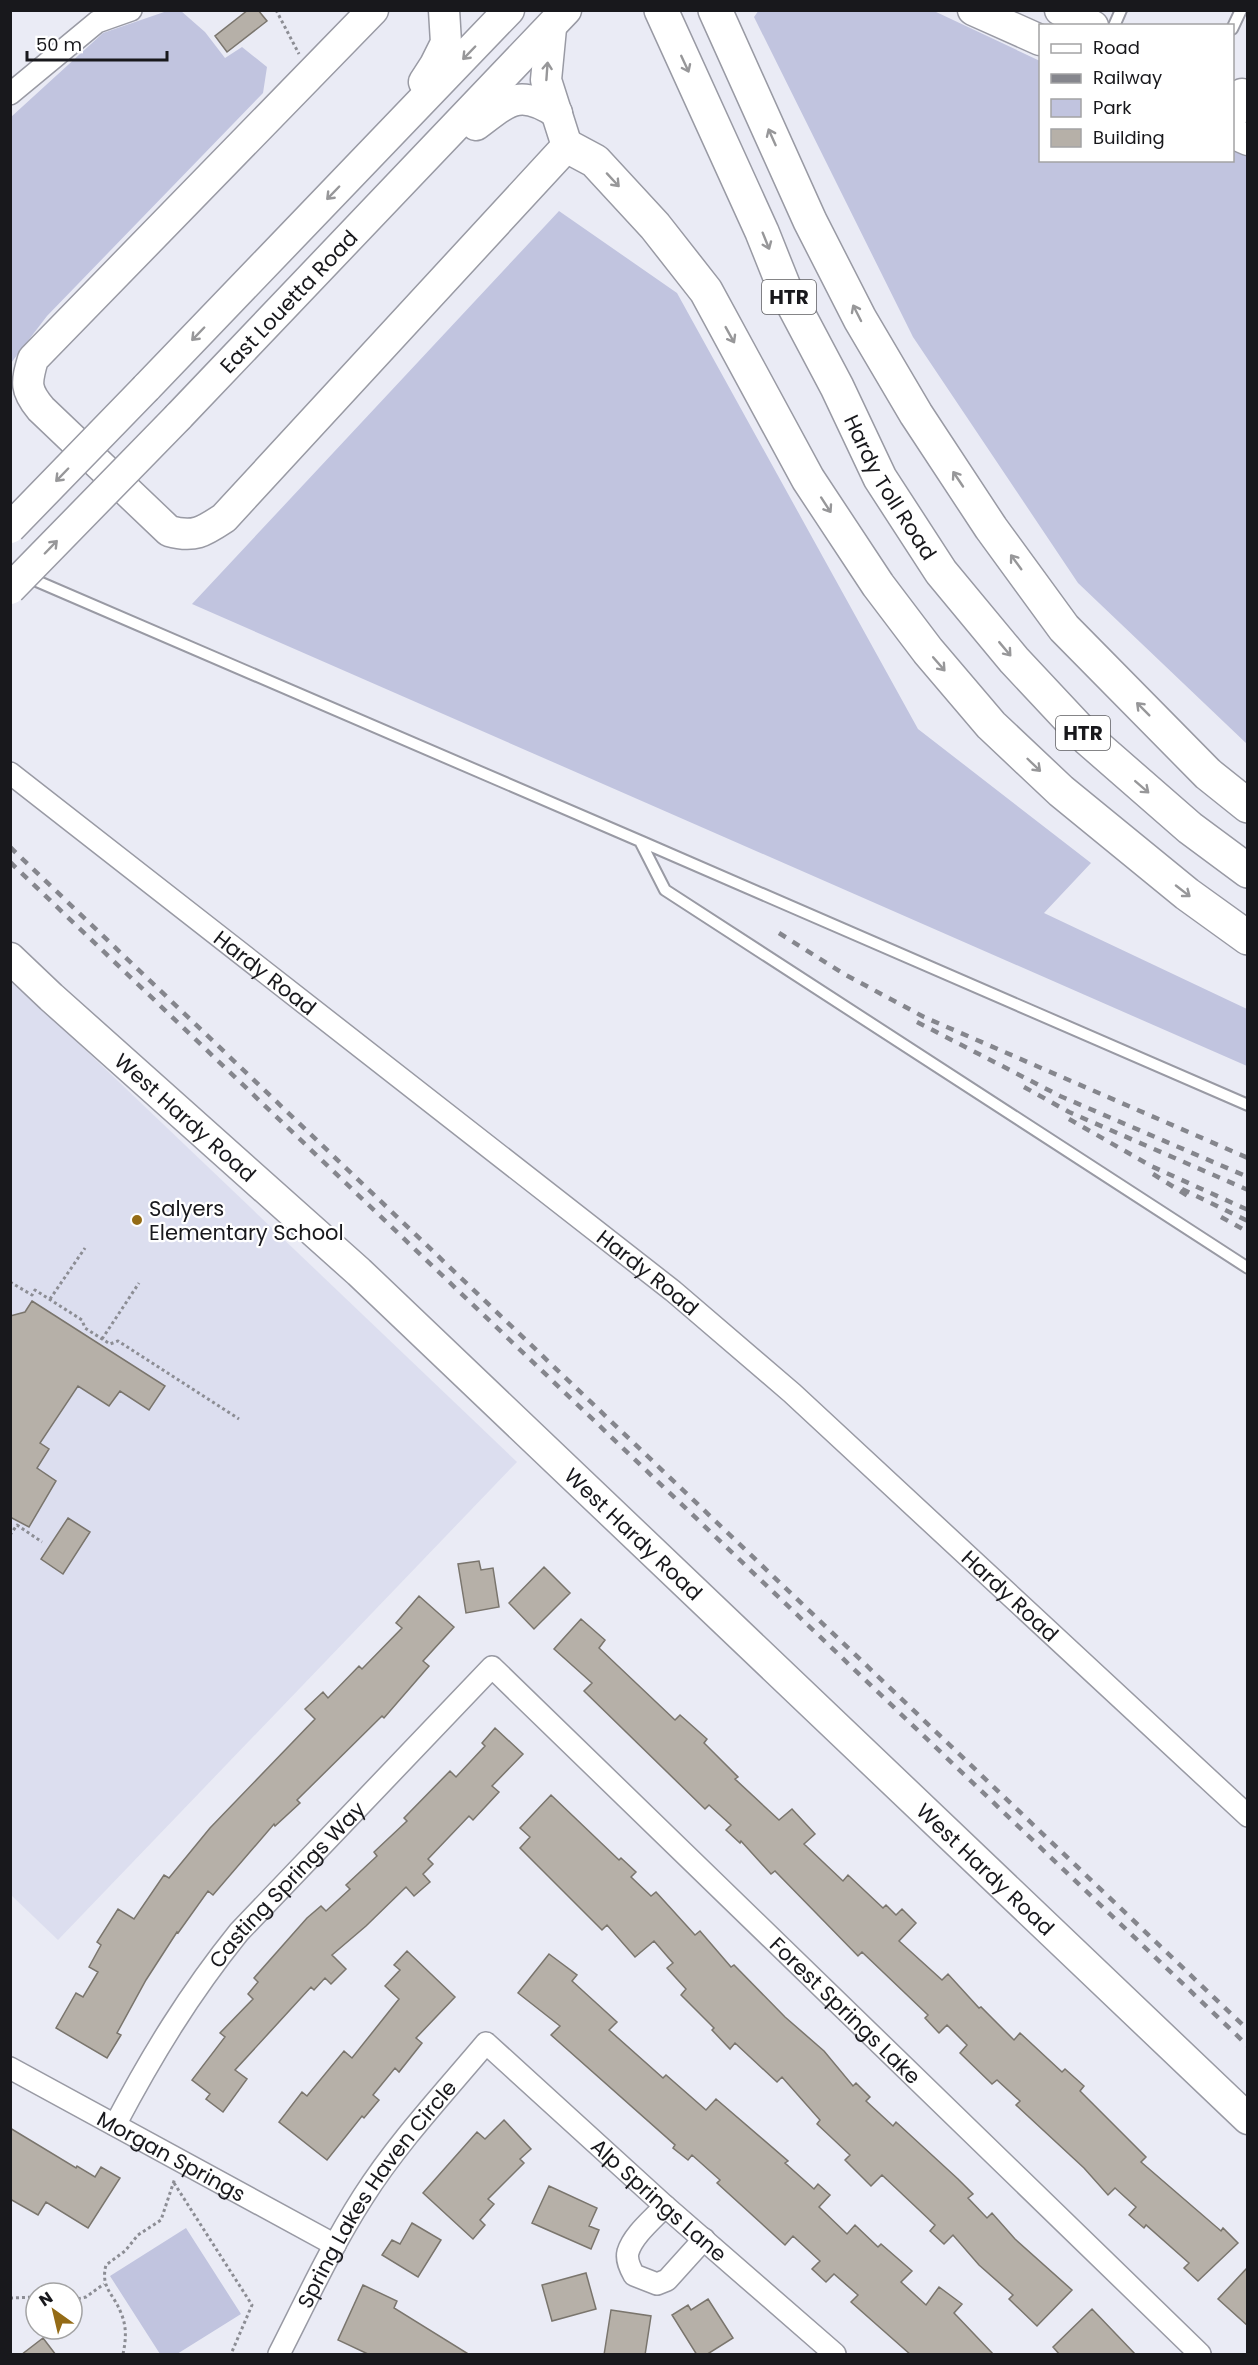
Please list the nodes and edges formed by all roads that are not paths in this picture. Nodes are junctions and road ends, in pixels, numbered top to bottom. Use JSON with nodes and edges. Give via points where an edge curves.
{"nodes":[{"id":1,"x":131,"y":10,"type":"edge"},
{"id":2,"x":373,"y":10,"type":"edge"},
{"id":3,"x":444,"y":10,"type":"edge"},
{"id":4,"x":509,"y":10,"type":"edge"},
{"id":5,"x":661,"y":10,"type":"edge"},
{"id":6,"x":715,"y":10,"type":"edge"},
{"id":7,"x":973,"y":10,"type":"edge"},
{"id":8,"x":1060,"y":10,"type":"edge"},
{"id":9,"x":1121,"y":10,"type":"edge"},
{"id":10,"x":1241,"y":10,"type":"edge"},
{"id":11,"x":1014,"y":18,"type":"edge"},
{"id":12,"x":559,"y":19,"type":"edge"},
{"id":13,"x":1089,"y":24,"type":"edge"},
{"id":14,"x":1115,"y":24,"type":"edge"},
{"id":15,"x":1234,"y":27,"type":"edge"},
{"id":16,"x":1039,"y":38,"type":"edge"},
{"id":17,"x":10,"y":94,"type":"edge"},
{"id":18,"x":557,"y":113,"type":"junction"},
{"id":19,"x":1234,"y":133,"type":"edge"},
{"id":20,"x":1248,"y":140,"type":"edge"},
{"id":21,"x":383,"y":142,"type":"junction"},
{"id":22,"x":567,"y":146,"type":"junction"},
{"id":23,"x":413,"y":172,"type":"junction"},
{"id":24,"x":10,"y":528,"type":"edge"},
{"id":25,"x":10,"y":570,"type":"edge"},
{"id":26,"x":10,"y":589,"type":"edge"},
{"id":27,"x":10,"y":773,"type":"edge"},
{"id":28,"x":1248,"y":806,"type":"edge"},
{"id":29,"x":640,"y":841,"type":"junction"},
{"id":30,"x":1248,"y":872,"type":"edge"},
{"id":31,"x":1248,"y":938,"type":"edge"},
{"id":32,"x":10,"y":958,"type":"edge"},
{"id":33,"x":1248,"y":1105,"type":"edge"},
{"id":34,"x":1248,"y":1268,"type":"edge"},
{"id":35,"x":492,"y":1667,"type":"joint"},
{"id":36,"x":1248,"y":1816,"type":"edge"},
{"id":37,"x":486,"y":2043,"type":"joint"},
{"id":38,"x":10,"y":2068,"type":"edge"},
{"id":39,"x":1248,"y":2119,"type":"edge"},
{"id":40,"x":115,"y":2126,"type":"junction"},
{"id":41,"x":664,"y":2206,"type":"junction"},
{"id":42,"x":704,"y":2239,"type":"junction"},
{"id":43,"x":334,"y":2244,"type":"junction"},
{"id":44,"x":279,"y":2355,"type":"edge"},
{"id":45,"x":835,"y":2355,"type":"edge"},
{"id":46,"x":1200,"y":2355,"type":"edge"}],
"edges":[{"from":1,"to":17,"type":"street","via":[[97,22]]},
{"from":2,"to":22,"type":"main road","via":[[33,359],[27,379],[29,395],[168,531],[185,536],[203,531],[224,518]]},
{"from":3,"to":21,"type":"main road","via":[[446,43]]},
{"from":4,"to":21,"type":"main road","name":"East Louetta Road","one_way":true},
{"from":5,"to":30,"type":"highway","name":"Hardy Toll Road","number":"HTR","one_way":true,"via":[[784,287],[880,478],[940,572],[1088,739],[1190,828]]},
{"from":28,"to":6,"type":"highway","number":"HTR","one_way":true,"via":[[1208,774],[1064,628],[991,528],[915,414],[860,319],[810,221]]},
{"from":7,"to":11,"type":"main road"},
{"from":8,"to":13,"type":"main road"},
{"from":9,"to":14,"type":"lane"},
{"from":10,"to":15,"type":"lane"},
{"from":11,"to":16,"type":"main road"},
{"from":18,"to":12,"type":"main road","one_way":true,"via":[[546,80]]},
{"from":12,"to":23,"type":"main road","name":"East Louetta Road"},
{"from":18,"to":22,"type":"main road"},
{"from":18,"to":23,"type":"main road","via":[[525,98],[507,102]]},
{"from":19,"to":20,"type":"main road"},
{"from":21,"to":24,"type":"main road","name":"East Louetta Road","one_way":true,"bridge":true},
{"from":22,"to":31,"type":"highway","one_way":true,"via":[[595,161],[655,226],[706,291],[808,479],[878,585],[928,651],[992,725],[1061,791],[1187,894]]},
{"from":26,"to":23,"type":"main road","name":"East Louetta Road","one_way":true,"bridge":true},
{"from":25,"to":29,"type":"lane"},
{"from":27,"to":36,"type":"street","name":"Hardy Road","via":[[682,1298],[792,1393]]},
{"from":29,"to":33,"type":"lane"},
{"from":29,"to":34,"type":"lane","via":[[665,890]]},
{"from":32,"to":39,"type":"main road","name":"West Hardy Road","via":[[359,1272]]},
{"from":35,"to":40,"type":"street","name":"Casting Springs Way","via":[[238,1932],[174,2020]]},
{"from":35,"to":46,"type":"street","name":"Forest Springs Lake"},
{"from":37,"to":41,"type":"street","name":"Alp Springs Lane"},
{"from":37,"to":43,"type":"street","name":"Spring Lakes Haven Circle","via":[[390,2158]]},
{"from":38,"to":40,"type":"street","name":"Morgan Springs"},
{"from":40,"to":43,"type":"street","name":"Morgan Springs"},
{"from":41,"to":42,"type":"street","name":"Alp Springs Lane"},
{"from":41,"to":42,"type":"street","via":[[627,2253],[634,2276],[657,2284],[667,2280]]},
{"from":42,"to":45,"type":"street","name":"Alp Springs Lane"},
{"from":43,"to":44,"type":"street","name":"Spring Lakes Haven Circle"}]}
